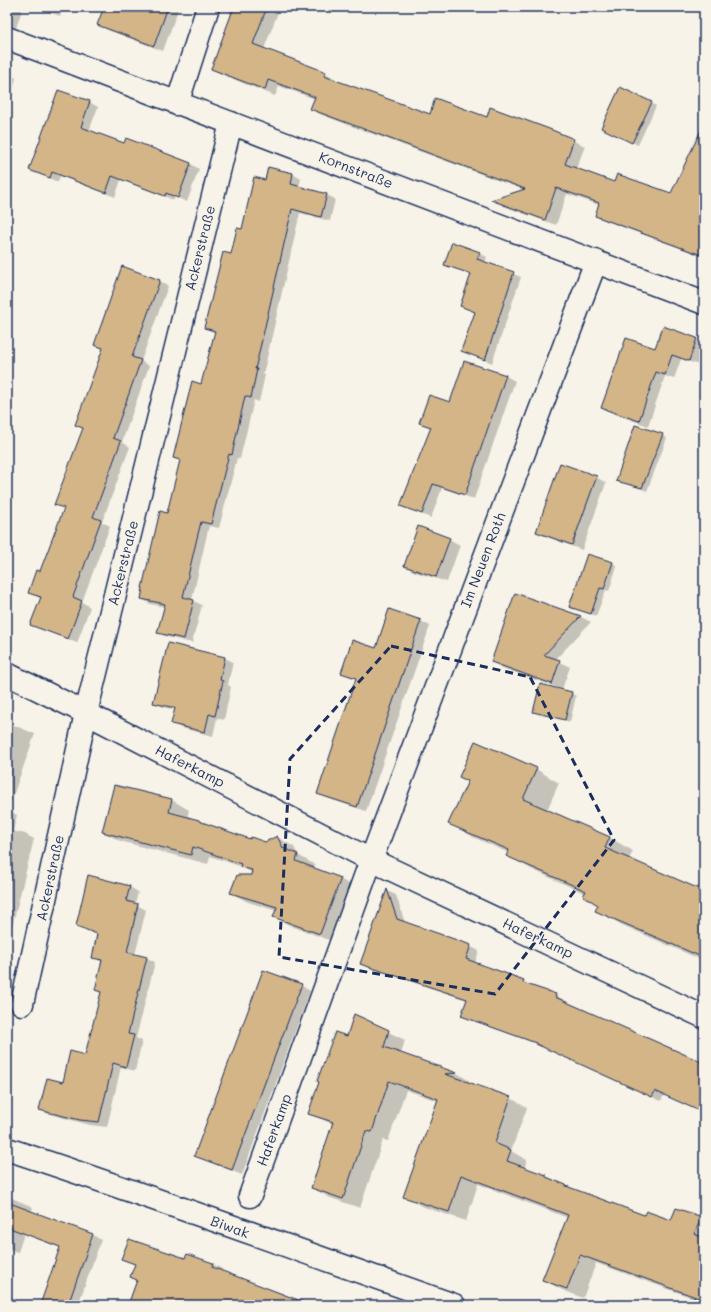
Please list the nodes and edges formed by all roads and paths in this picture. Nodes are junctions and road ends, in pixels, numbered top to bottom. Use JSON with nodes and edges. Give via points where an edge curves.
{"nodes":[{"id":1,"x":208,"y":7,"type":"edge"},
{"id":2,"x":7,"y":38,"type":"edge"},
{"id":3,"x":177,"y":104,"type":"junction"},
{"id":4,"x":231,"y":123,"type":"junction"},
{"id":5,"x":596,"y":261,"type":"junction"},
{"id":6,"x":704,"y":303,"type":"edge"},
{"id":7,"x":7,"y":674,"type":"edge"},
{"id":8,"x":86,"y":712,"type":"junction"},
{"id":9,"x":371,"y":860,"type":"junction"},
{"id":10,"x":22,"y":1004,"type":"dead end"},
{"id":11,"x":704,"y":1017,"type":"edge"},
{"id":12,"x":7,"y":1149,"type":"edge"},
{"id":13,"x":250,"y":1196,"type":"dead end"},
{"id":14,"x":454,"y":1305,"type":"edge"}],
"edges":[{"from":1,"to":3,"type":"street"},
{"from":2,"to":3,"type":"street","name":"Kornstraße"},
{"from":3,"to":4,"type":"street","name":"Kornstraße"},
{"from":4,"to":5,"type":"street","name":"Kornstraße"},
{"from":4,"to":8,"type":"street","name":"Ackerstraße"},
{"from":5,"to":6,"type":"street","name":"Kornstraße"},
{"from":5,"to":9,"type":"street","name":"Im Neuen Roth"},
{"from":7,"to":8,"type":"street","name":"Haferkamp"},
{"from":8,"to":9,"type":"street","name":"Haferkamp"},
{"from":8,"to":10,"type":"street","name":"Ackerstraße"},
{"from":9,"to":11,"type":"street","name":"Haferkamp"},
{"from":9,"to":13,"type":"street","name":"Haferkamp"},
{"from":12,"to":14,"type":"street","name":"Biwak","via":[[128,1188]]}]}
